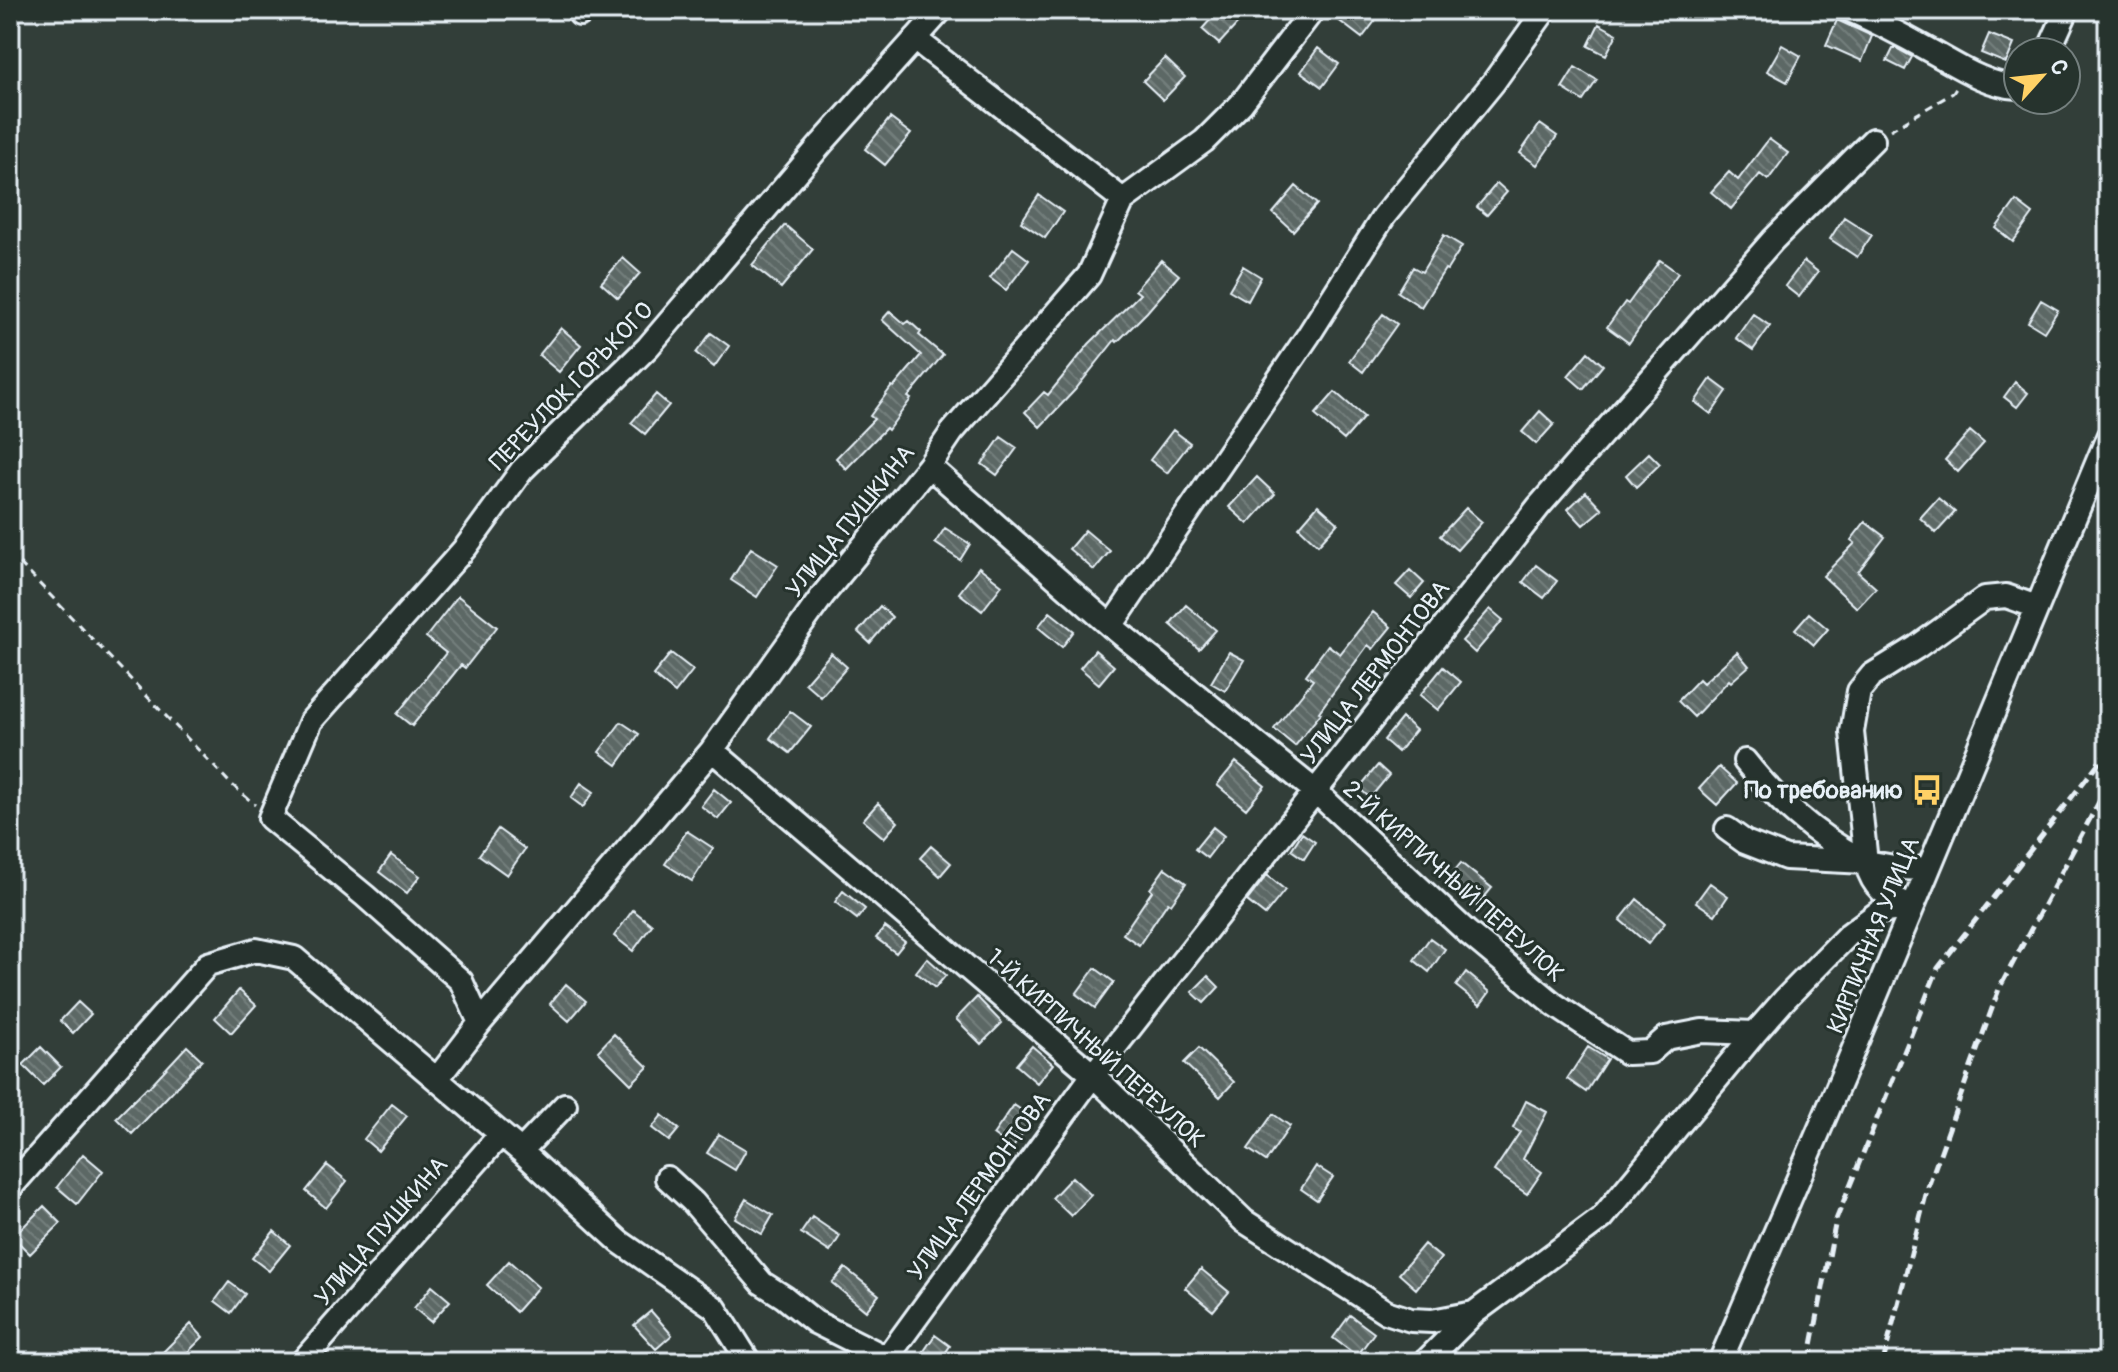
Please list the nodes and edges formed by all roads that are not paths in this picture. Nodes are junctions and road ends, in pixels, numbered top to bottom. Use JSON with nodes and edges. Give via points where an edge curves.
{"nodes":[{"id":1,"x":941,"y":10,"type":"edge"},
{"id":2,"x":1313,"y":10,"type":"edge"},
{"id":3,"x":1545,"y":10,"type":"edge"},
{"id":4,"x":1850,"y":10,"type":"edge"},
{"id":5,"x":2067,"y":10,"type":"edge"},
{"id":6,"x":2055,"y":36,"type":"edge"},
{"id":7,"x":915,"y":39,"type":"junction"},
{"id":8,"x":2002,"y":83,"type":"edge"},
{"id":9,"x":1873,"y":140,"type":"road end"},
{"id":10,"x":1123,"y":200,"type":"junction"},
{"id":11,"x":2108,"y":437,"type":"edge"},
{"id":12,"x":929,"y":466,"type":"junction"},
{"id":13,"x":2037,"y":607,"type":"junction"},
{"id":14,"x":1111,"y":626,"type":"junction"},
{"id":15,"x":712,"y":750,"type":"junction"},
{"id":16,"x":1745,"y":761,"type":"dead end"},
{"id":17,"x":1315,"y":791,"type":"junction"},
{"id":18,"x":1727,"y":829,"type":"dead end"},
{"id":19,"x":1866,"y":862,"type":"junction"},
{"id":20,"x":1928,"y":869,"type":"junction"},
{"id":21,"x":1912,"y":907,"type":"junction"},
{"id":22,"x":480,"y":1023,"type":"junction"},
{"id":23,"x":1755,"y":1033,"type":"junction"},
{"id":24,"x":1093,"y":1075,"type":"junction"},
{"id":25,"x":437,"y":1079,"type":"junction"},
{"id":26,"x":565,"y":1105,"type":"dead end"},
{"id":27,"x":500,"y":1135,"type":"junction"},
{"id":28,"x":521,"y":1151,"type":"junction"},
{"id":29,"x":667,"y":1178,"type":"dead end"},
{"id":30,"x":10,"y":1188,"type":"edge"},
{"id":31,"x":1474,"y":1313,"type":"junction"},
{"id":32,"x":889,"y":1360,"type":"edge"},
{"id":33,"x":302,"y":1362,"type":"edge"},
{"id":34,"x":749,"y":1362,"type":"edge"},
{"id":35,"x":1425,"y":1362,"type":"edge"},
{"id":36,"x":1720,"y":1362,"type":"edge"}],
"edges":[{"from":1,"to":7,"type":"street","name":"ПЕРЕУЛОК ГОРЬКОГО"},
{"from":2,"to":10,"type":"street","name":"УЛИЦА ПУШКИНА","via":[[1241,104],[1204,141]]},
{"from":3,"to":14,"type":"street","via":[[1384,216]]},
{"from":4,"to":8,"type":"street","via":[[1968,71]]},
{"from":5,"to":6,"type":"street"},
{"from":7,"to":10,"type":"street"},
{"from":7,"to":22,"type":"street","name":"ПЕРЕУЛОК ГОРЬКОГО","via":[[648,347],[522,470],[466,547],[311,721],[270,818],[461,981]]},
{"from":9,"to":17,"type":"street","name":"УЛИЦА ЛЕРМОНТОВА","via":[[1773,240],[1539,506]]},
{"from":10,"to":12,"type":"street","name":"УЛИЦА ПУШКИНА","via":[[1089,275],[952,432]]},
{"from":11,"to":13,"type":"street","name":"КИРПИЧНАЯ УЛИЦА"},
{"from":12,"to":14,"type":"street","name":"2-Й КИРПИЧНЫЙ ПЕРЕУЛОК"},
{"from":12,"to":15,"type":"street","name":"УЛИЦА ПУШКИНА","via":[[823,595]]},
{"from":13,"to":19,"type":"street","via":[[2006,596],[1985,598],[1872,675],[1859,691],[1852,732]]},
{"from":13,"to":20,"type":"street","name":"КИРПИЧНАЯ УЛИЦА"},
{"from":14,"to":17,"type":"street","name":"2-Й КИРПИЧНЫЙ ПЕРЕУЛОК"},
{"from":15,"to":22,"type":"street","name":"УЛИЦА ПУШКИНА"},
{"from":15,"to":24,"type":"street","name":"1-Й КИРПИЧНЫЙ ПЕРЕУЛОК"},
{"from":16,"to":19,"type":"street","via":[[1780,801]]},
{"from":17,"to":23,"type":"street","name":"2-Й КИРПИЧНЫЙ ПЕРЕУЛОК","via":[[1467,932],[1555,1005],[1627,1053],[1650,1052],[1666,1038],[1702,1031]]},
{"from":17,"to":24,"type":"street","name":"УЛИЦА ЛЕРМОНТОВА"},
{"from":18,"to":19,"type":"street","via":[[1786,858]]},
{"from":19,"to":20,"type":"street"},
{"from":19,"to":21,"type":"street","via":[[1884,895]]},
{"from":20,"to":21,"type":"street","name":"КИРПИЧНАЯ УЛИЦА"},
{"from":21,"to":23,"type":"street","via":[[1879,912],[1848,935]]},
{"from":21,"to":36,"type":"street","name":"КИРПИЧНАЯ УЛИЦА"},
{"from":22,"to":25,"type":"street","name":"УЛИЦА ПУШКИНА"},
{"from":23,"to":31,"type":"street","via":[[1602,1218]]},
{"from":24,"to":31,"type":"street","name":"1-Й КИРПИЧНЫЙ ПЕРЕУЛОК","via":[[1244,1221],[1386,1312],[1432,1321]]},
{"from":24,"to":32,"type":"street","name":"УЛИЦА ЛЕРМОНТОВА"},
{"from":25,"to":27,"type":"street"},
{"from":25,"to":30,"type":"street","via":[[294,958],[256,950],[208,964]]},
{"from":26,"to":28,"type":"street"},
{"from":27,"to":28,"type":"street"},
{"from":27,"to":33,"type":"street","name":"УЛИЦА ПУШКИНА"},
{"from":28,"to":34,"type":"street","via":[[620,1242],[715,1308]]},
{"from":29,"to":32,"type":"street","via":[[762,1283],[815,1322]]},
{"from":31,"to":35,"type":"street"}]}
